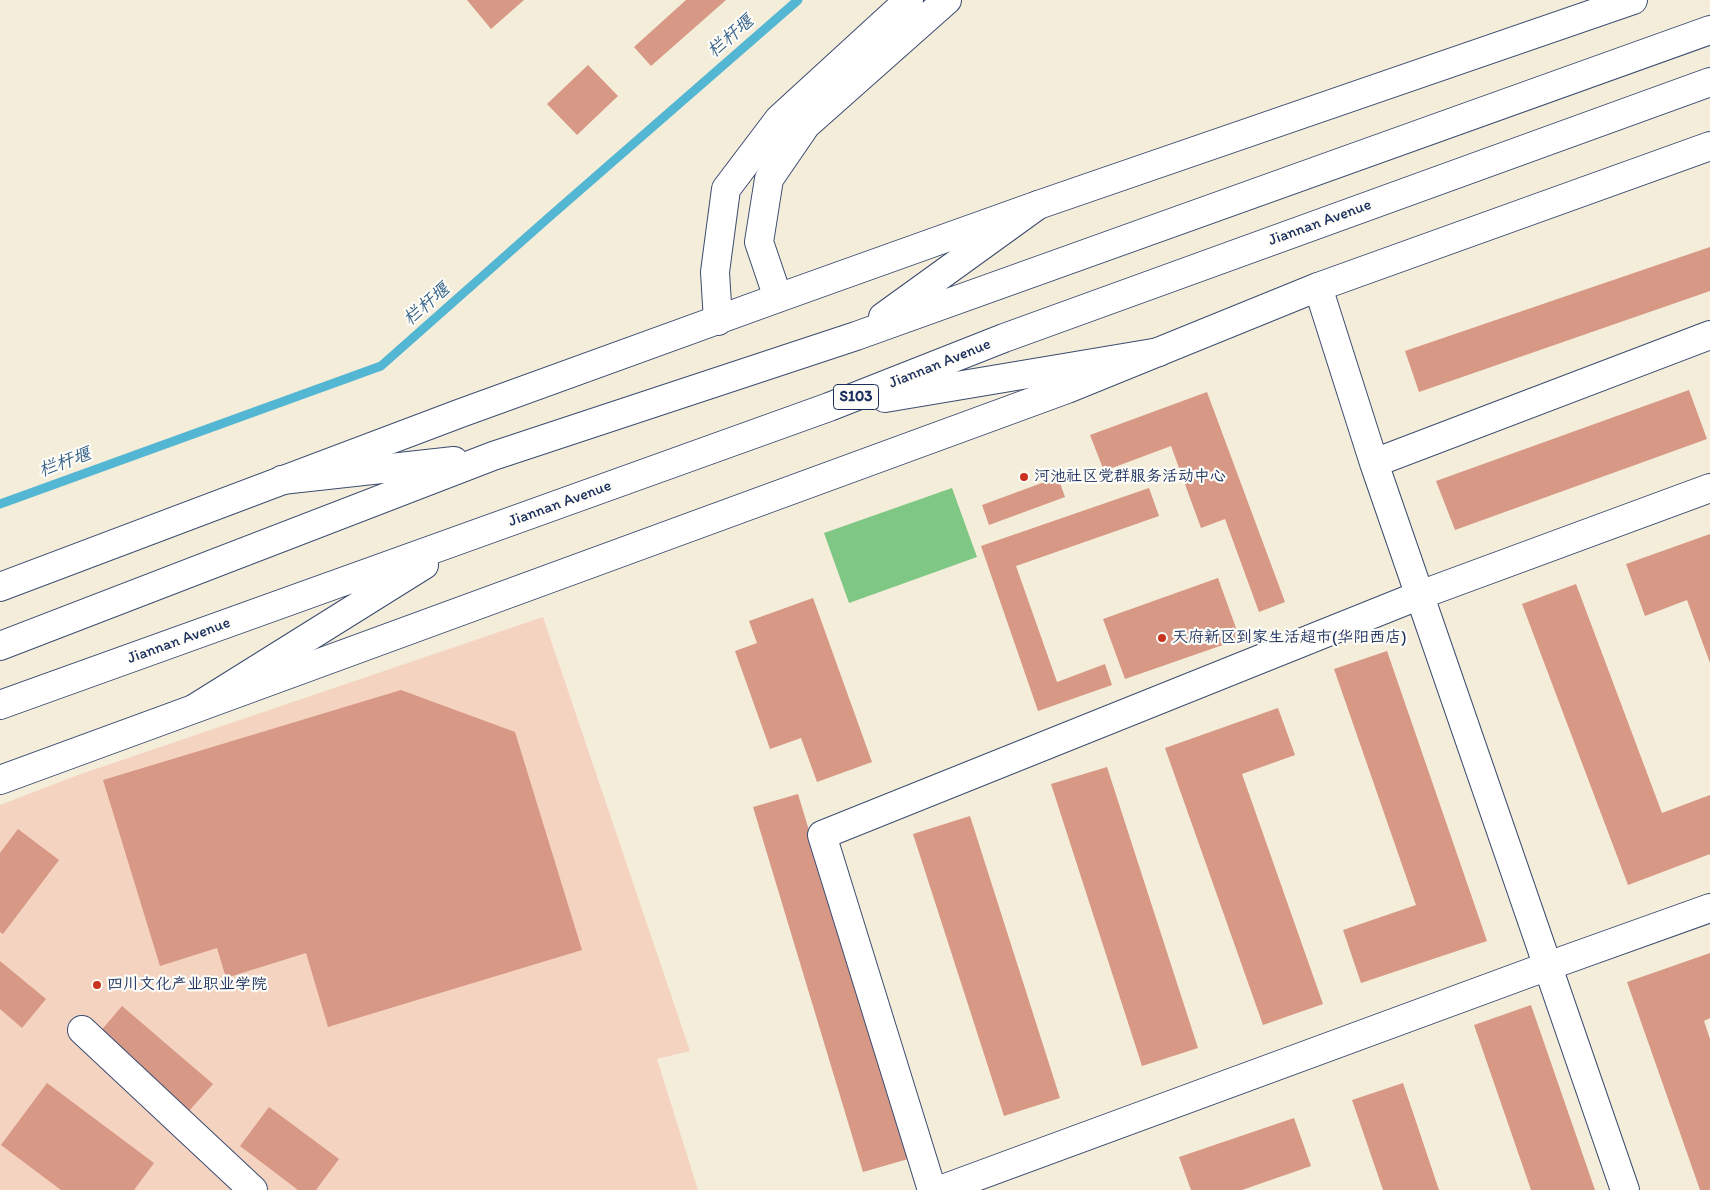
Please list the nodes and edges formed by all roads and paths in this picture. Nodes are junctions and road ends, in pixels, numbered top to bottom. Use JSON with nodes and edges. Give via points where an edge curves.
{"nodes":[{"id":1,"x":909,"y":0,"type":"edge"},
{"id":2,"x":947,"y":0,"type":"edge"},
{"id":3,"x":1632,"y":0,"type":"edge"},
{"id":4,"x":1710,"y":30,"type":"edge"},
{"id":5,"x":1710,"y":82,"type":"edge"},
{"id":6,"x":1710,"y":146,"type":"edge"},
{"id":7,"x":1038,"y":205,"type":"junction"},
{"id":8,"x":1318,"y":287,"type":"junction"},
{"id":9,"x":778,"y":298,"type":"junction"},
{"id":10,"x":718,"y":320,"type":"junction"},
{"id":11,"x":1710,"y":335,"type":"edge"},
{"id":12,"x":856,"y":336,"type":"junction"},
{"id":13,"x":1159,"y":352,"type":"junction"},
{"id":14,"x":829,"y":407,"type":"junction"},
{"id":15,"x":493,"y":456,"type":"junction"},
{"id":16,"x":1374,"y":463,"type":"junction"},
{"id":17,"x":282,"y":480,"type":"junction"},
{"id":18,"x":1710,"y":488,"type":"edge"},
{"id":19,"x":470,"y":536,"type":"junction"},
{"id":20,"x":0,"y":587,"type":"edge"},
{"id":21,"x":1420,"y":595,"type":"junction"},
{"id":22,"x":0,"y":646,"type":"edge"},
{"id":23,"x":0,"y":705,"type":"edge"},
{"id":24,"x":195,"y":708,"type":"junction"},
{"id":25,"x":0,"y":780,"type":"edge"},
{"id":26,"x":1710,"y":908,"type":"edge"},
{"id":27,"x":1548,"y":966,"type":"junction"},
{"id":28,"x":82,"y":1030,"type":"dead end"},
{"id":29,"x":253,"y":1190,"type":"edge"},
{"id":30,"x":932,"y":1190,"type":"edge"},
{"id":31,"x":940,"y":1190,"type":"edge"},
{"id":32,"x":1625,"y":1190,"type":"edge"}],
"edges":[{"from":1,"to":10,"type":"main road","via":[[779,119],[726,189],[715,272]]},
{"from":2,"to":9,"type":"main road","via":[[806,124],[769,179],[758,242]]},
{"from":3,"to":7,"type":"main road"},
{"from":4,"to":12,"type":"main road"},
{"from":5,"to":14,"type":"main road","name":"Jiannan Avenue","number":"S103","via":[[1004,338]]},
{"from":6,"to":8,"type":"main road"},
{"from":7,"to":9,"type":"main road"},
{"from":7,"to":12,"type":"main road"},
{"from":8,"to":13,"type":"main road"},
{"from":8,"to":16,"type":"main road"},
{"from":9,"to":10,"type":"main road"},
{"from":10,"to":17,"type":"main road"},
{"from":11,"to":16,"type":"main road"},
{"from":12,"to":15,"type":"main road"},
{"from":13,"to":14,"type":"main road"},
{"from":13,"to":24,"type":"main road","via":[[1067,389]]},
{"from":14,"to":19,"type":"main road","name":"Jiannan Avenue","number":"S103"},
{"from":15,"to":17,"type":"main road"},
{"from":15,"to":22,"type":"main road"},
{"from":16,"to":21,"type":"main road"},
{"from":17,"to":20,"type":"main road"},
{"from":18,"to":21,"type":"main road"},
{"from":19,"to":23,"type":"main road","name":"Jiannan Avenue","number":"S103"},
{"from":19,"to":24,"type":"main road"},
{"from":21,"to":27,"type":"main road"},
{"from":21,"to":30,"type":"main road","via":[[822,836]]},
{"from":24,"to":25,"type":"main road"},
{"from":26,"to":27,"type":"main road"},
{"from":27,"to":31,"type":"main road"},
{"from":27,"to":32,"type":"main road"},
{"from":28,"to":29,"type":"main road"}]}
